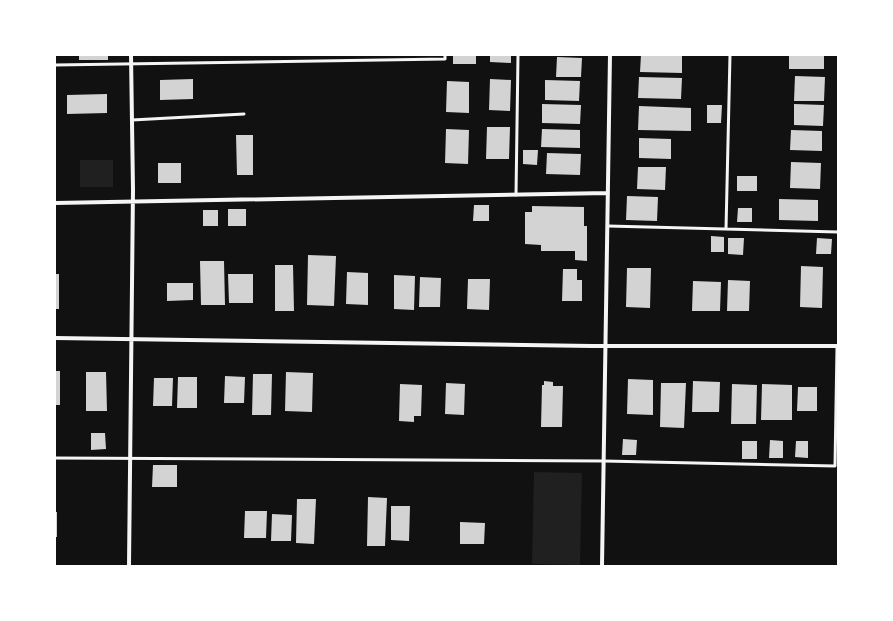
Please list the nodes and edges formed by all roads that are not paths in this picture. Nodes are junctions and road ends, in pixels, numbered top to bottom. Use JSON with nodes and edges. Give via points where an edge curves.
{"nodes":[{"id":1,"x":131,"y":55,"type":"edge"},
{"id":2,"x":445,"y":55,"type":"edge"},
{"id":3,"x":518,"y":55,"type":"edge"},
{"id":4,"x":610,"y":55,"type":"edge"},
{"id":5,"x":730,"y":55,"type":"edge"},
{"id":6,"x":131,"y":63,"type":"junction"},
{"id":7,"x":55,"y":65,"type":"edge"},
{"id":8,"x":244,"y":114,"type":"dead end"},
{"id":9,"x":132,"y":120,"type":"junction"},
{"id":10,"x":608,"y":193,"type":"junction"},
{"id":11,"x":516,"y":195,"type":"junction"},
{"id":12,"x":132,"y":202,"type":"junction"},
{"id":13,"x":55,"y":203,"type":"edge"},
{"id":14,"x":608,"y":226,"type":"junction"},
{"id":15,"x":726,"y":229,"type":"junction"},
{"id":16,"x":838,"y":232,"type":"edge"},
{"id":17,"x":55,"y":338,"type":"edge"},
{"id":18,"x":132,"y":339,"type":"junction"},
{"id":19,"x":606,"y":345,"type":"junction"},
{"id":20,"x":837,"y":347,"type":"edge"},
{"id":21,"x":55,"y":458,"type":"edge"},
{"id":22,"x":130,"y":460,"type":"junction"},
{"id":23,"x":604,"y":461,"type":"junction"},
{"id":24,"x":129,"y":566,"type":"edge"},
{"id":25,"x":602,"y":566,"type":"edge"}],
"edges":[{"from":1,"to":6,"type":"street"},
{"from":2,"to":6,"type":"lane","via":[[445,59]]},
{"from":3,"to":11,"type":"lane"},
{"from":4,"to":10,"type":"street"},
{"from":5,"to":15,"type":"lane"},
{"from":6,"to":7,"type":"lane"},
{"from":6,"to":9,"type":"street"},
{"from":8,"to":9,"type":"lane"},
{"from":9,"to":12,"type":"street"},
{"from":10,"to":11,"type":"street"},
{"from":10,"to":14,"type":"street"},
{"from":11,"to":12,"type":"street"},
{"from":12,"to":13,"type":"street"},
{"from":12,"to":18,"type":"street"},
{"from":14,"to":15,"type":"lane"},
{"from":14,"to":19,"type":"street"},
{"from":15,"to":16,"type":"lane"},
{"from":17,"to":18,"type":"street"},
{"from":18,"to":19,"type":"street"},
{"from":18,"to":22,"type":"street"},
{"from":19,"to":20,"type":"street"},
{"from":19,"to":23,"type":"street"},
{"from":20,"to":23,"type":"lane","via":[[835,466]]},
{"from":21,"to":22,"type":"lane"},
{"from":22,"to":23,"type":"lane"},
{"from":22,"to":24,"type":"street"},
{"from":23,"to":25,"type":"street"}]}
